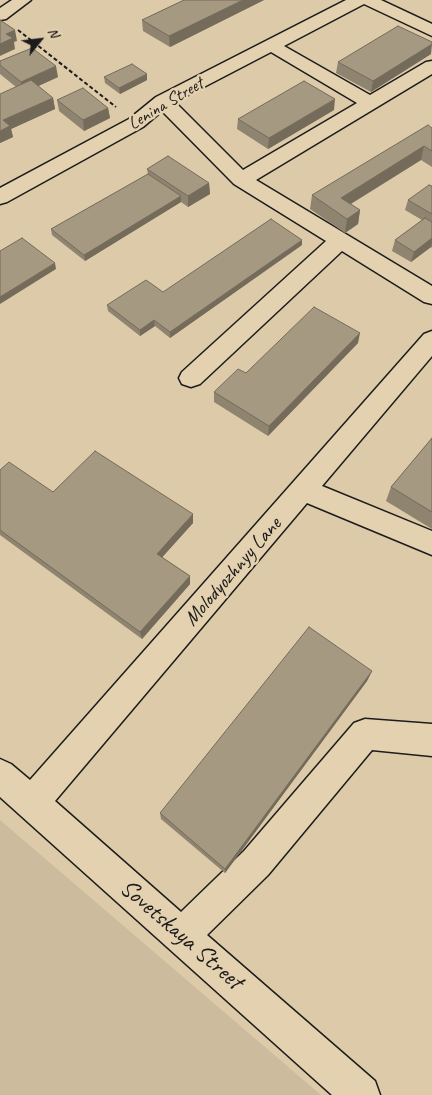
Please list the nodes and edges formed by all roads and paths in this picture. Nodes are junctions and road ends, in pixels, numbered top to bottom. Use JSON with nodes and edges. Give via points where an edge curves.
{"nodes":[{"id":1,"x":22,"y":0,"type":"edge"},
{"id":2,"x":359,"y":0,"type":"edge"},
{"id":3,"x":368,"y":0,"type":"edge"},
{"id":4,"x":0,"y":15,"type":"edge"},
{"id":5,"x":15,"y":28,"type":"edge"},
{"id":6,"x":432,"y":31,"type":"edge"},
{"id":7,"x":272,"y":46,"type":"junction"},
{"id":8,"x":432,"y":66,"type":"edge"},
{"id":9,"x":163,"y":102,"type":"junction"},
{"id":10,"x":369,"y":102,"type":"junction"},
{"id":11,"x":136,"y":122,"type":"junction"},
{"id":12,"x":241,"y":180,"type":"junction"},
{"id":13,"x":0,"y":196,"type":"edge"},
{"id":14,"x":340,"y":241,"type":"junction"},
{"id":15,"x":432,"y":296,"type":"edge"},
{"id":16,"x":432,"y":340,"type":"edge"},
{"id":17,"x":191,"y":378,"type":"dead end"},
{"id":18,"x":304,"y":490,"type":"junction"},
{"id":19,"x":432,"y":543,"type":"edge"},
{"id":20,"x":432,"y":740,"type":"edge"},
{"id":21,"x":0,"y":775,"type":"edge"},
{"id":22,"x":32,"y":803,"type":"junction"},
{"id":23,"x":181,"y":936,"type":"junction"},
{"id":24,"x":348,"y":1090,"type":"edge"}],
"edges":[{"from":1,"to":4,"type":"street"},
{"from":2,"to":7,"type":"street","name":"Lenina Street"},
{"from":3,"to":6,"type":"street"},
{"from":5,"to":11,"type":"path"},
{"from":7,"to":9,"type":"street","name":"Lenina Street"},
{"from":7,"to":10,"type":"street"},
{"from":8,"to":10,"type":"street"},
{"from":9,"to":11,"type":"street","name":"Lenina Street"},
{"from":9,"to":12,"type":"street"},
{"from":10,"to":12,"type":"street"},
{"from":11,"to":13,"type":"street","name":"Lenina Street"},
{"from":12,"to":14,"type":"street"},
{"from":14,"to":15,"type":"street"},
{"from":14,"to":17,"type":"street"},
{"from":16,"to":18,"type":"street","name":"Molodyozhnyy Lane"},
{"from":18,"to":19,"type":"street"},
{"from":18,"to":22,"type":"street","name":"Molodyozhnyy Lane"},
{"from":20,"to":23,"type":"street","via":[[365,734],[256,863]]},
{"from":21,"to":22,"type":"street","name":"Sovetskaya Street"},
{"from":22,"to":23,"type":"street","name":"Sovetskaya Street"},
{"from":23,"to":24,"type":"street","name":"Sovetskaya Street"}]}
